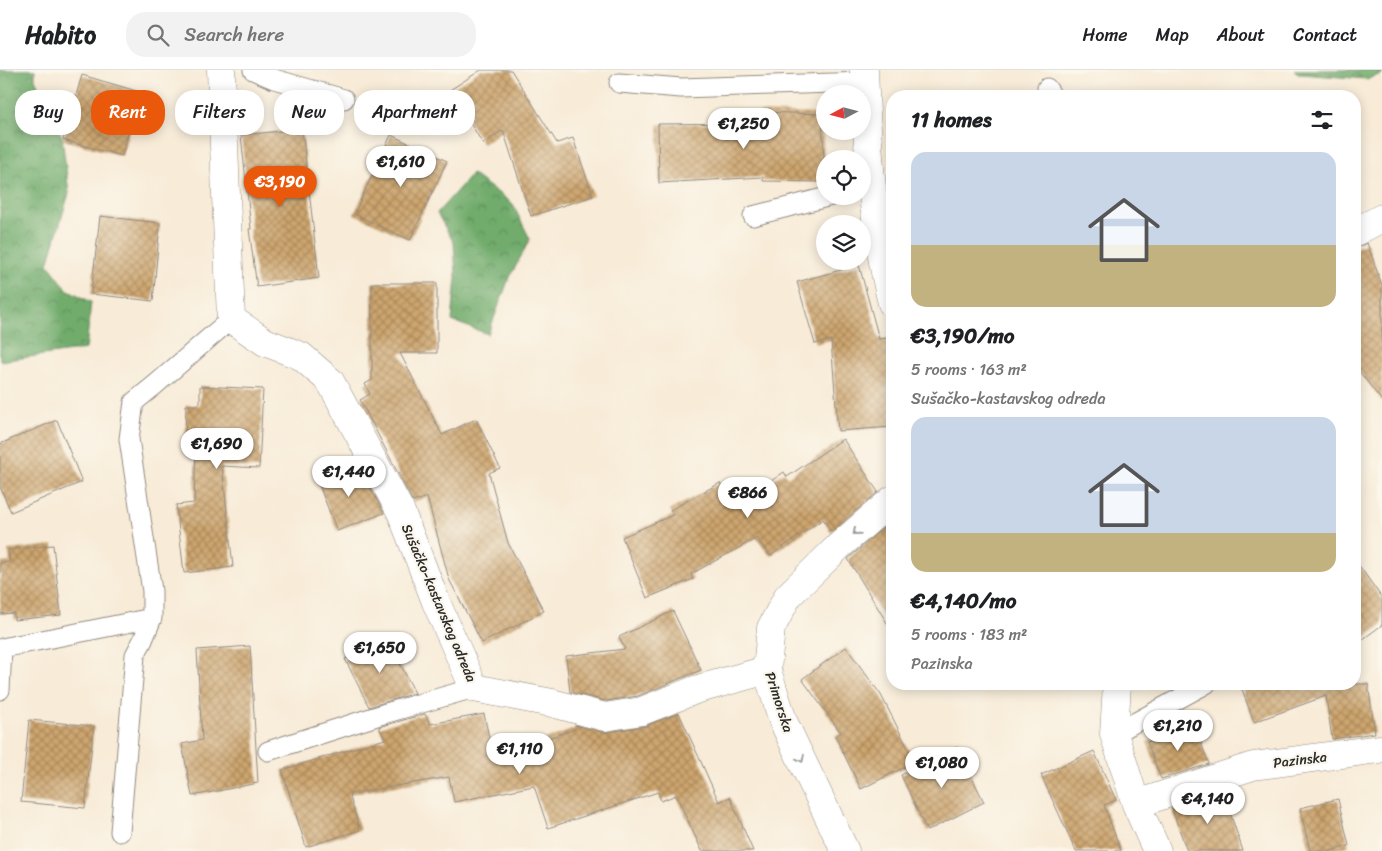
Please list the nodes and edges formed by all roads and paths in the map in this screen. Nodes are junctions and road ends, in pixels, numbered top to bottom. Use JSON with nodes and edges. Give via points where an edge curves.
{"nodes":[{"id":1,"x":221,"y":70,"type":"edge"},
{"id":2,"x":253,"y":70,"type":"edge"},
{"id":3,"x":865,"y":76,"type":"edge"},
{"id":4,"x":619,"y":83,"type":"dead end"},
{"id":5,"x":312,"y":90,"type":"edge"},
{"id":6,"x":866,"y":150,"type":"edge"},
{"id":7,"x":871,"y":194,"type":"edge"},
{"id":8,"x":816,"y":200,"type":"edge"},
{"id":9,"x":753,"y":216,"type":"dead end"},
{"id":10,"x":1382,"y":218,"type":"edge"},
{"id":11,"x":1361,"y":229,"type":"edge"},
{"id":12,"x":886,"y":266,"type":"edge"},
{"id":13,"x":231,"y":319,"type":"junction"},
{"id":14,"x":886,"y":505,"type":"edge"},
{"id":15,"x":152,"y":618,"type":"junction"},
{"id":16,"x":767,"y":670,"type":"junction"},
{"id":17,"x":474,"y":688,"type":"junction"},
{"id":18,"x":0,"y":690,"type":"edge"},
{"id":19,"x":1117,"y":690,"type":"edge"},
{"id":20,"x":1195,"y":690,"type":"edge"},
{"id":21,"x":1114,"y":734,"type":"junction"},
{"id":22,"x":1379,"y":750,"type":"dead end"},
{"id":23,"x":268,"y":751,"type":"dead end"},
{"id":24,"x":1136,"y":804,"type":"junction"},
{"id":25,"x":120,"y":832,"type":"dead end"},
{"id":26,"x":846,"y":851,"type":"edge"},
{"id":27,"x":1157,"y":851,"type":"edge"}],
"edges":[{"from":1,"to":13,"type":"street"},
{"from":2,"to":5,"type":"lane"},
{"from":3,"to":4,"type":"lane","via":[[681,88]]},
{"from":3,"to":6,"type":"street"},
{"from":7,"to":12,"type":"street"},
{"from":8,"to":9,"type":"lane"},
{"from":10,"to":11,"type":"street"},
{"from":13,"to":15,"type":"lane","via":[[134,402],[129,439],[152,591]]},
{"from":13,"to":17,"type":"street","name":"Sušačko-kastavskog odreda","via":[[265,342],[301,356],[330,381],[401,512]]},
{"from":14,"to":16,"type":"street","name":"Primorska","one_way":true,"via":[[788,596],[771,628]]},
{"from":15,"to":18,"type":"lane","via":[[2,648]]},
{"from":15,"to":25,"type":"lane","via":[[135,655]]},
{"from":16,"to":17,"type":"street","name":"Sušačko-kastavskog odreda","via":[[695,690],[642,711],[605,717]]},
{"from":16,"to":26,"type":"street","name":"Primorska","one_way":true,"via":[[783,720]]},
{"from":17,"to":23,"type":"lane"},
{"from":19,"to":21,"type":"street"},
{"from":20,"to":21,"type":"lane"},
{"from":21,"to":24,"type":"street"},
{"from":22,"to":24,"type":"street","name":"Pazinska","via":[[1253,766]]},
{"from":24,"to":27,"type":"street"}]}
